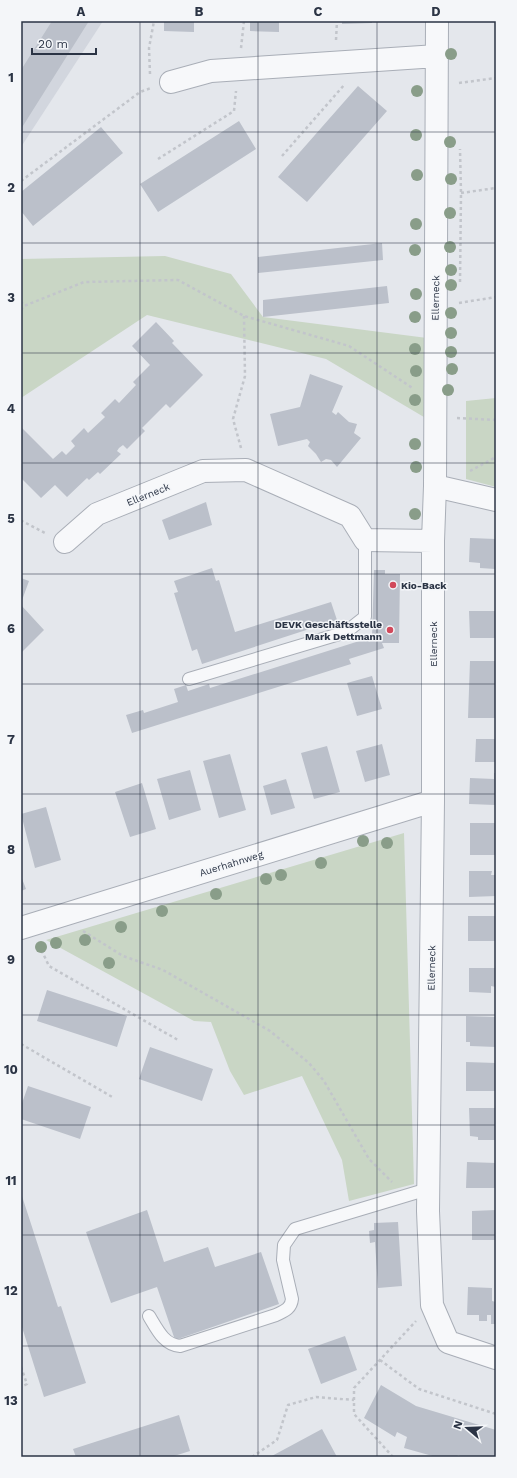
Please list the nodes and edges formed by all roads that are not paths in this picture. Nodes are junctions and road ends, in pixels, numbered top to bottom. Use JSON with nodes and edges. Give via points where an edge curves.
{"nodes":[{"id":1,"x":437,"y":21,"type":"edge"},
{"id":2,"x":437,"y":56,"type":"junction"},
{"id":3,"x":171,"y":82,"type":"road end"},
{"id":4,"x":435,"y":486,"type":"junction"},
{"id":5,"x":496,"y":500,"type":"edge"},
{"id":6,"x":365,"y":540,"type":"junction"},
{"id":7,"x":433,"y":541,"type":"junction"},
{"id":8,"x":65,"y":542,"type":"road end"},
{"id":9,"x":189,"y":679,"type":"dead end"},
{"id":10,"x":433,"y":801,"type":"junction"},
{"id":11,"x":25,"y":926,"type":"edge"},
{"id":12,"x":428,"y":1190,"type":"junction"},
{"id":13,"x":149,"y":1316,"type":"dead end"},
{"id":14,"x":496,"y":1358,"type":"edge"}],
"edges":[{"from":1,"to":2,"type":"street","name":"Ellerneck"},
{"from":2,"to":3,"type":"street","via":[[210,71]]},
{"from":2,"to":4,"type":"street","name":"Ellerneck"},
{"from":4,"to":5,"type":"street"},
{"from":4,"to":7,"type":"street","name":"Ellerneck"},
{"from":6,"to":7,"type":"street"},
{"from":6,"to":8,"type":"street","name":"Ellerneck","via":[[350,516],[246,470],[203,471],[97,514]]},
{"from":6,"to":9,"type":"lane","via":[[365,617],[346,632]]},
{"from":7,"to":10,"type":"street","name":"Ellerneck"},
{"from":10,"to":11,"type":"street","name":"Auerhahnweg"},
{"from":10,"to":12,"type":"street","name":"Ellerneck"},
{"from":12,"to":13,"type":"lane","via":[[295,1229],[284,1244],[282,1260],[292,1304],[282,1313],[180,1346],[173,1346],[166,1341]]},
{"from":12,"to":14,"type":"street","name":"Ellerneck","via":[[432,1305],[448,1342]]}]}
